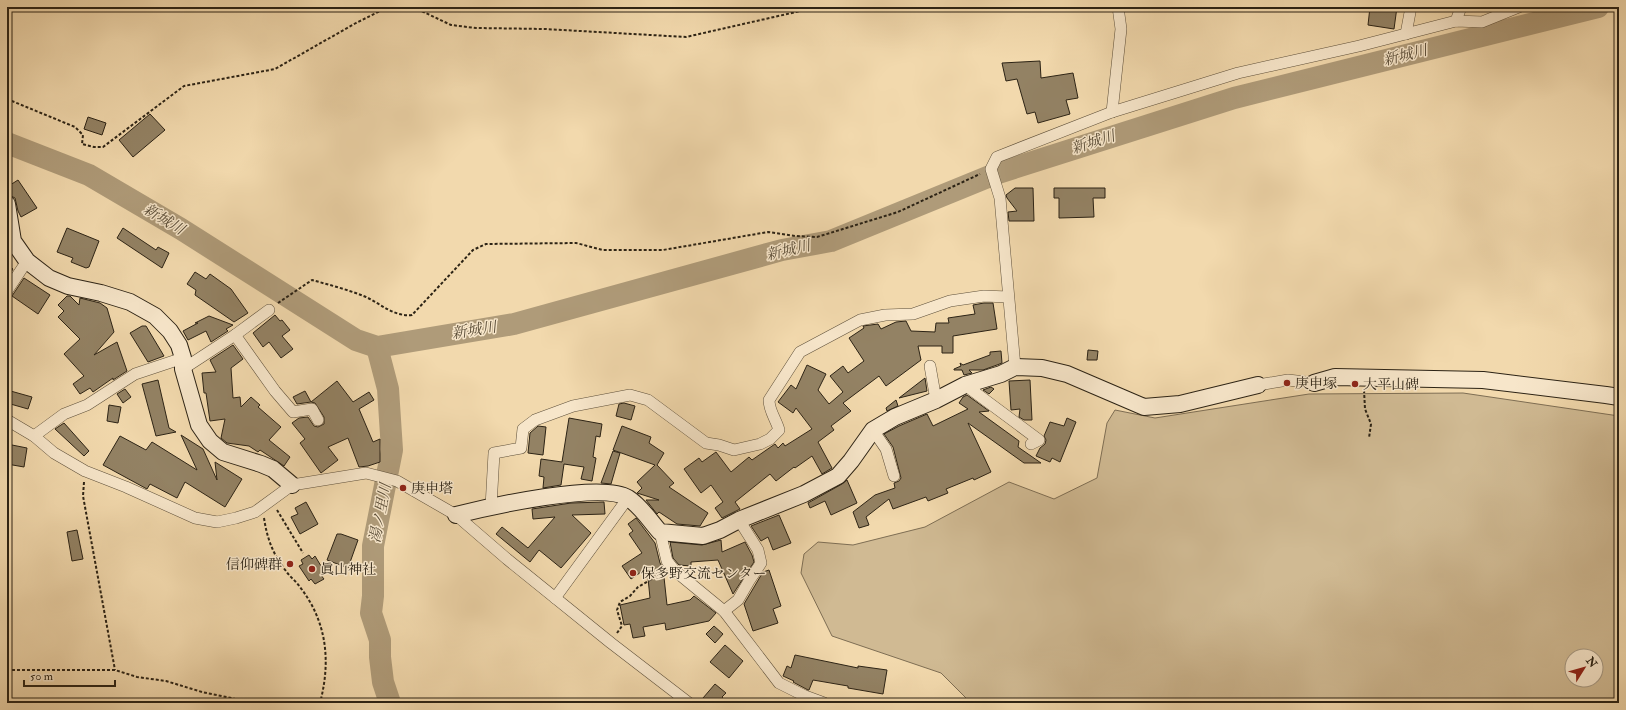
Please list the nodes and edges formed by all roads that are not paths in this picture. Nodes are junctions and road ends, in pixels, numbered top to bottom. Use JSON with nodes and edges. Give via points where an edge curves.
{"nodes":[{"id":1,"x":1118,"y":7,"type":"edge"},
{"id":2,"x":1411,"y":7,"type":"edge"},
{"id":3,"x":1461,"y":7,"type":"edge"},
{"id":4,"x":1514,"y":8,"type":"edge"},
{"id":5,"x":1456,"y":21,"type":"junction"},
{"id":6,"x":1406,"y":34,"type":"junction"},
{"id":7,"x":1112,"y":112,"type":"junction"},
{"id":8,"x":7,"y":204,"type":"edge"},
{"id":9,"x":10,"y":242,"type":"edge"},
{"id":10,"x":27,"y":261,"type":"junction"},
{"id":11,"x":7,"y":291,"type":"edge"},
{"id":12,"x":1008,"y":297,"type":"junction"},
{"id":13,"x":269,"y":310,"type":"road end"},
{"id":14,"x":235,"y":335,"type":"junction"},
{"id":15,"x":183,"y":364,"type":"junction"},
{"id":16,"x":930,"y":366,"type":"dead end"},
{"id":17,"x":1015,"y":367,"type":"junction"},
{"id":18,"x":1314,"y":383,"type":"joint"},
{"id":19,"x":965,"y":385,"type":"junction"},
{"id":20,"x":1258,"y":386,"type":"joint"},
{"id":21,"x":1619,"y":398,"type":"edge"},
{"id":22,"x":936,"y":400,"type":"junction"},
{"id":23,"x":7,"y":420,"type":"edge"},
{"id":24,"x":318,"y":420,"type":"dead end"},
{"id":25,"x":873,"y":430,"type":"junction"},
{"id":26,"x":34,"y":436,"type":"junction"},
{"id":27,"x":1031,"y":444,"type":"dead end"},
{"id":28,"x":894,"y":476,"type":"dead end"},
{"id":29,"x":292,"y":485,"type":"junction"},
{"id":30,"x":628,"y":498,"type":"junction"},
{"id":31,"x":491,"y":507,"type":"junction"},
{"id":32,"x":456,"y":515,"type":"junction"},
{"id":33,"x":740,"y":520,"type":"junction"},
{"id":34,"x":660,"y":532,"type":"junction"},
{"id":35,"x":555,"y":598,"type":"junction"},
{"id":36,"x":724,"y":611,"type":"junction"},
{"id":37,"x":689,"y":703,"type":"edge"},
{"id":38,"x":824,"y":703,"type":"edge"}],
"edges":[{"from":1,"to":7,"type":"street","via":[[1121,29]]},
{"from":2,"to":6,"type":"street"},
{"from":3,"to":5,"type":"street"},
{"from":4,"to":5,"type":"street","via":[[1482,22]]},
{"from":5,"to":6,"type":"street"},
{"from":6,"to":7,"type":"street","via":[[1238,73]]},
{"from":7,"to":12,"type":"street","via":[[998,157],[992,172],[1000,198]]},
{"from":8,"to":9,"type":"street"},
{"from":9,"to":10,"type":"street"},
{"from":10,"to":11,"type":"street"},
{"from":10,"to":15,"type":"street","via":[[49,278],[68,286],[100,292],[130,302],[155,316],[179,345]]},
{"from":12,"to":17,"type":"street"},
{"from":12,"to":31,"type":"street","via":[[984,296],[950,302],[913,314],[885,315],[860,320],[800,352],[769,400],[769,409],[775,416],[779,430],[760,444],[734,450],[706,443],[648,400],[630,396],[573,406],[535,420],[523,429],[521,448],[494,452]]},
{"from":13,"to":14,"type":"street"},
{"from":14,"to":15,"type":"street"},
{"from":14,"to":24,"type":"street","via":[[275,392],[294,412],[312,410]]},
{"from":15,"to":26,"type":"street","via":[[135,374],[87,405],[64,414]]},
{"from":15,"to":29,"type":"street","via":[[199,425],[210,441],[223,452],[273,469]]},
{"from":16,"to":22,"type":"street"},
{"from":17,"to":19,"type":"street"},
{"from":17,"to":20,"type":"street","via":[[1042,368],[1067,374],[1144,407],[1180,404]]},
{"from":18,"to":20,"type":"street","via":[[1278,388]]},
{"from":18,"to":21,"type":"street","via":[[1335,377],[1483,380]]},
{"from":19,"to":22,"type":"street"},
{"from":19,"to":27,"type":"street","via":[[1039,440]]},
{"from":22,"to":25,"type":"street"},
{"from":23,"to":26,"type":"street"},
{"from":25,"to":28,"type":"street","via":[[886,449]]},
{"from":25,"to":33,"type":"street","via":[[838,476],[804,494]]},
{"from":26,"to":29,"type":"street","via":[[54,453],[85,471],[196,518],[217,522],[255,512]]},
{"from":29,"to":32,"type":"street","via":[[366,473],[397,481]]},
{"from":30,"to":31,"type":"street","via":[[597,492],[547,496]]},
{"from":30,"to":34,"type":"street"},
{"from":30,"to":35,"type":"street"},
{"from":31,"to":32,"type":"street"},
{"from":32,"to":35,"type":"street"},
{"from":33,"to":34,"type":"street","via":[[702,536]]},
{"from":33,"to":36,"type":"street","via":[[758,550],[761,563],[738,600]]},
{"from":34,"to":36,"type":"street","via":[[670,565]]},
{"from":35,"to":37,"type":"street"},
{"from":36,"to":38,"type":"street","via":[[779,682]]}]}
